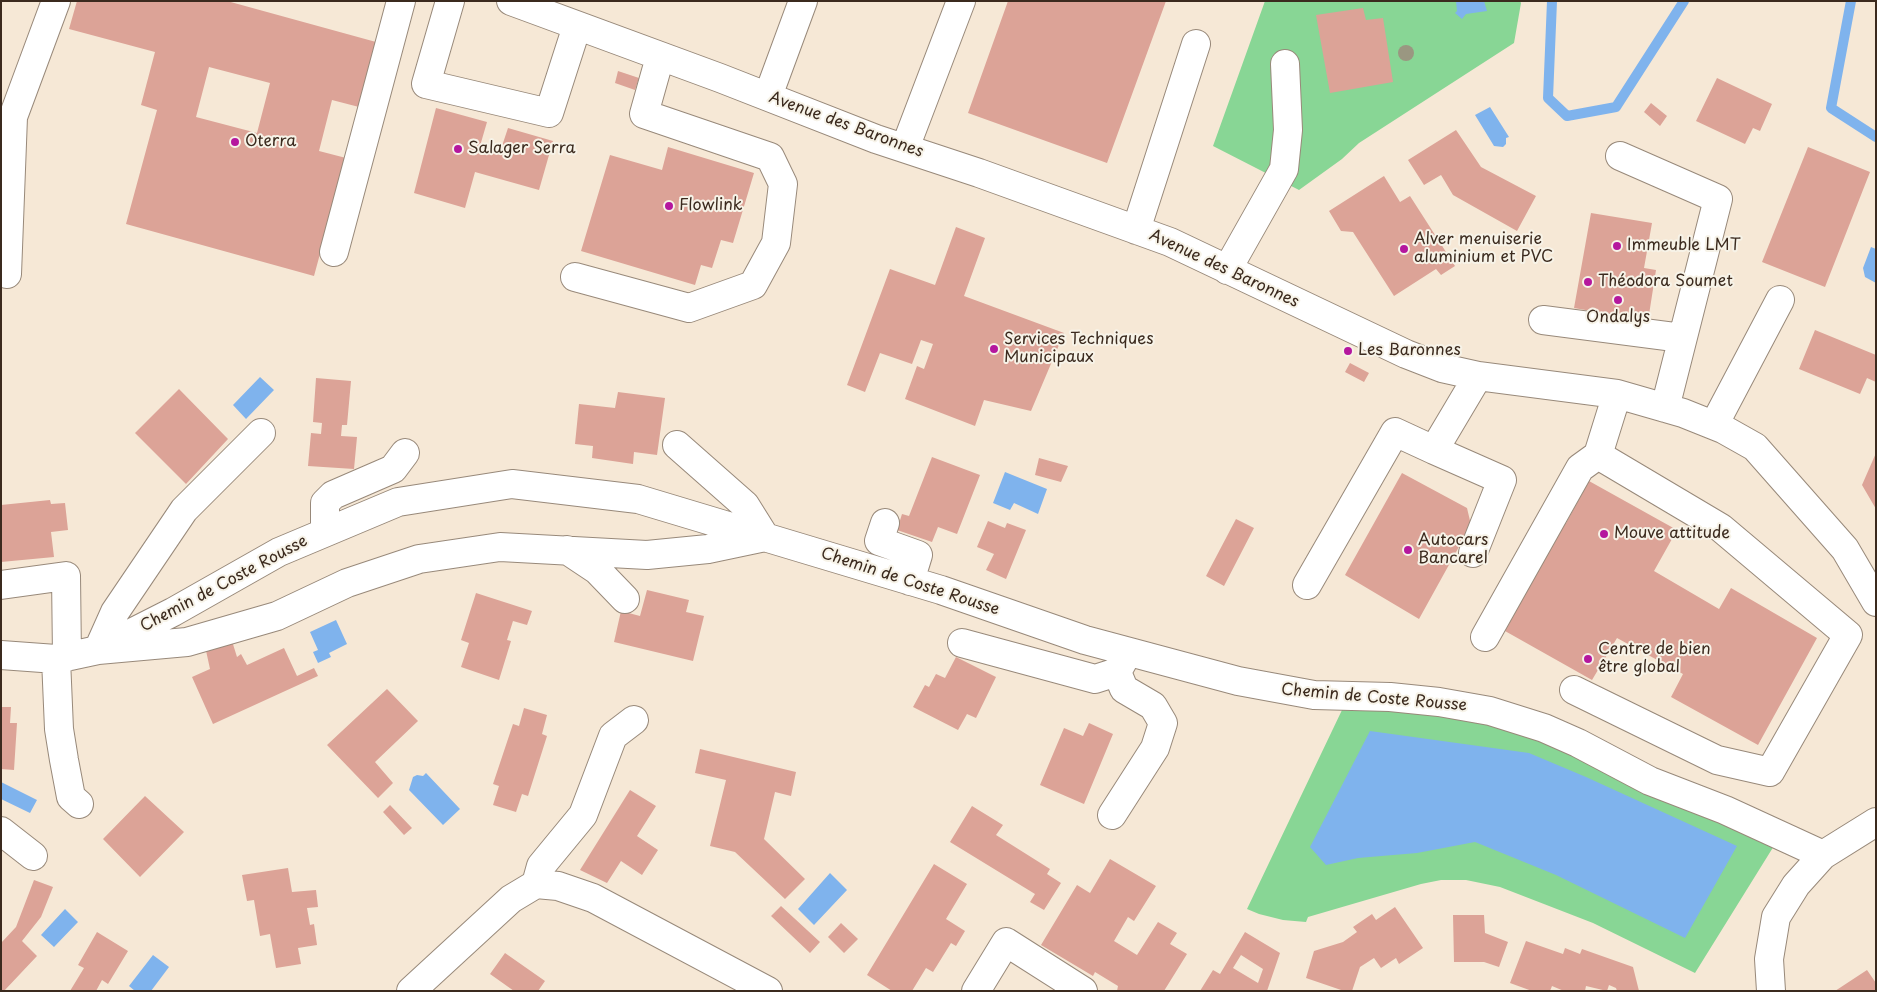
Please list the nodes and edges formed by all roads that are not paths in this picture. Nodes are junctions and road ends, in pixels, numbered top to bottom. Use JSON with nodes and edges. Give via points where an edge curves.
{"nodes":[{"id":1,"x":56,"y":1,"type":"edge"},
{"id":2,"x":401,"y":1,"type":"edge"},
{"id":3,"x":450,"y":1,"type":"edge"},
{"id":4,"x":511,"y":1,"type":"edge"},
{"id":5,"x":803,"y":1,"type":"edge"},
{"id":6,"x":961,"y":1,"type":"edge"},
{"id":7,"x":577,"y":26,"type":"junction"},
{"id":8,"x":1196,"y":44,"type":"dead end"},
{"id":9,"x":660,"y":57,"type":"junction"},
{"id":10,"x":1285,"y":64,"type":"dead end"},
{"id":11,"x":768,"y":96,"type":"junction"},
{"id":12,"x":905,"y":148,"type":"junction"},
{"id":13,"x":1620,"y":156,"type":"dead end"},
{"id":14,"x":1136,"y":230,"type":"junction"},
{"id":15,"x":334,"y":252,"type":"dead end"},
{"id":16,"x":1228,"y":270,"type":"junction"},
{"id":17,"x":7,"y":274,"type":"dead end"},
{"id":18,"x":575,"y":277,"type":"dead end"},
{"id":19,"x":1780,"y":300,"type":"dead end"},
{"id":20,"x":1543,"y":320,"type":"dead end"},
{"id":21,"x":1682,"y":338,"type":"junction"},
{"id":22,"x":1478,"y":376,"type":"junction"},
{"id":23,"x":1617,"y":394,"type":"junction"},
{"id":24,"x":1665,"y":408,"type":"junction"},
{"id":25,"x":1714,"y":425,"type":"junction"},
{"id":26,"x":261,"y":434,"type":"dead end"},
{"id":27,"x":677,"y":444,"type":"dead end"},
{"id":28,"x":1434,"y":450,"type":"junction"},
{"id":29,"x":406,"y":453,"type":"dead end"},
{"id":30,"x":1598,"y":455,"type":"junction"},
{"id":31,"x":886,"y":523,"type":"dead end"},
{"id":32,"x":325,"y":532,"type":"junction"},
{"id":33,"x":765,"y":537,"type":"junction"},
{"id":34,"x":567,"y":550,"type":"junction"},
{"id":35,"x":1473,"y":553,"type":"dead end"},
{"id":36,"x":910,"y":581,"type":"junction"},
{"id":37,"x":1,"y":584,"type":"edge"},
{"id":38,"x":1307,"y":585,"type":"dead end"},
{"id":39,"x":1872,"y":586,"type":"edge"},
{"id":40,"x":625,"y":598,"type":"dead end"},
{"id":41,"x":1485,"y":637,"type":"dead end"},
{"id":42,"x":962,"y":644,"type":"dead end"},
{"id":43,"x":98,"y":650,"type":"junction"},
{"id":44,"x":1,"y":655,"type":"edge"},
{"id":45,"x":61,"y":658,"type":"junction"},
{"id":46,"x":1122,"y":662,"type":"junction"},
{"id":47,"x":1574,"y":690,"type":"dead end"},
{"id":48,"x":634,"y":720,"type":"dead end"},
{"id":49,"x":79,"y":804,"type":"dead end"},
{"id":50,"x":1112,"y":815,"type":"dead end"},
{"id":51,"x":1876,"y":822,"type":"edge"},
{"id":52,"x":1,"y":831,"type":"edge"},
{"id":53,"x":1823,"y":855,"type":"junction"},
{"id":54,"x":33,"y":856,"type":"dead end"},
{"id":55,"x":536,"y":884,"type":"junction"},
{"id":56,"x":411,"y":991,"type":"edge"},
{"id":57,"x":768,"y":991,"type":"edge"},
{"id":58,"x":976,"y":991,"type":"edge"},
{"id":59,"x":1083,"y":991,"type":"edge"},
{"id":60,"x":1772,"y":991,"type":"edge"}],
"edges":[{"from":1,"to":17,"type":"street","via":[[13,117]]},
{"from":2,"to":15,"type":"street"},
{"from":3,"to":7,"type":"street","via":[[426,84],[549,113]]},
{"from":4,"to":7,"type":"street","name":"Avenue des Baronnes"},
{"from":5,"to":11,"type":"street"},
{"from":6,"to":12,"type":"street"},
{"from":7,"to":9,"type":"street","name":"Avenue des Baronnes"},
{"from":8,"to":14,"type":"street"},
{"from":9,"to":11,"type":"street","name":"Avenue des Baronnes"},
{"from":9,"to":18,"type":"street","via":[[644,114],[770,157],[783,184],[776,243],[754,284],[689,308]]},
{"from":10,"to":16,"type":"street","via":[[1288,130],[1284,169]]},
{"from":11,"to":12,"type":"street","name":"Avenue des Baronnes"},
{"from":12,"to":14,"type":"street","name":"Avenue des Baronnes"},
{"from":13,"to":21,"type":"street","via":[[1718,199]]},
{"from":14,"to":16,"type":"street","name":"Avenue des Baronnes","via":[[1170,242]]},
{"from":16,"to":22,"type":"street","name":"Avenue des Baronnes","via":[[1406,354],[1442,368]]},
{"from":19,"to":25,"type":"street"},
{"from":20,"to":21,"type":"street"},
{"from":21,"to":24,"type":"street"},
{"from":22,"to":23,"type":"street","name":"Avenue des Baronnes"},
{"from":22,"to":28,"type":"street"},
{"from":23,"to":24,"type":"street","name":"Avenue des Baronnes"},
{"from":23,"to":30,"type":"street"},
{"from":24,"to":25,"type":"street","name":"Avenue des Baronnes"},
{"from":25,"to":39,"type":"street","name":"Avenue des Baronnes","via":[[1755,448],[1845,549]]},
{"from":26,"to":43,"type":"street","via":[[184,510],[115,612]]},
{"from":27,"to":33,"type":"street","via":[[745,505]]},
{"from":28,"to":35,"type":"street","via":[[1502,480]]},
{"from":28,"to":38,"type":"street","via":[[1395,432]]},
{"from":29,"to":32,"type":"street","via":[[393,469],[333,496],[325,503]]},
{"from":30,"to":41,"type":"street","via":[[1580,468]]},
{"from":30,"to":47,"type":"street","via":[[1721,528],[1848,635],[1770,772],[1717,760]]},
{"from":31,"to":36,"type":"street","via":[[879,541],[918,555]]},
{"from":32,"to":33,"type":"street","name":"Chemin de Coste Rousse","via":[[398,502],[512,484],[638,499]]},
{"from":32,"to":43,"type":"street","name":"Chemin de Coste Rousse","via":[[278,552]]},
{"from":33,"to":34,"type":"street","via":[[708,549],[646,555]]},
{"from":33,"to":36,"type":"street","name":"Chemin de Coste Rousse"},
{"from":34,"to":40,"type":"street","via":[[597,570]]},
{"from":34,"to":43,"type":"street","via":[[500,547],[419,559],[347,583],[277,616],[187,642]]},
{"from":36,"to":46,"type":"street","name":"Chemin de Coste Rousse","via":[[1085,640]]},
{"from":37,"to":45,"type":"street","via":[[66,576]]},
{"from":42,"to":46,"type":"street","via":[[1095,679]]},
{"from":43,"to":45,"type":"street","name":"Chemin de Coste Rousse"},
{"from":44,"to":45,"type":"street","name":"Chemin de Coste Rousse"},
{"from":45,"to":49,"type":"street","via":[[59,729],[72,797]]},
{"from":46,"to":50,"type":"street","via":[[1124,689],[1153,706],[1163,723],[1155,748]]},
{"from":46,"to":53,"type":"street","name":"Chemin de Coste Rousse","via":[[1314,695],[1390,697],[1490,711],[1544,728],[1650,781]]},
{"from":48,"to":55,"type":"street","via":[[613,736],[583,815],[541,866]]},
{"from":51,"to":53,"type":"street"},
{"from":52,"to":54,"type":"street"},
{"from":53,"to":60,"type":"street","via":[[1796,885],[1776,917],[1769,959]]},
{"from":55,"to":56,"type":"street","via":[[511,899]]},
{"from":55,"to":57,"type":"street","via":[[558,886],[593,898]]},
{"from":58,"to":59,"type":"street","via":[[1006,942]]}]}
